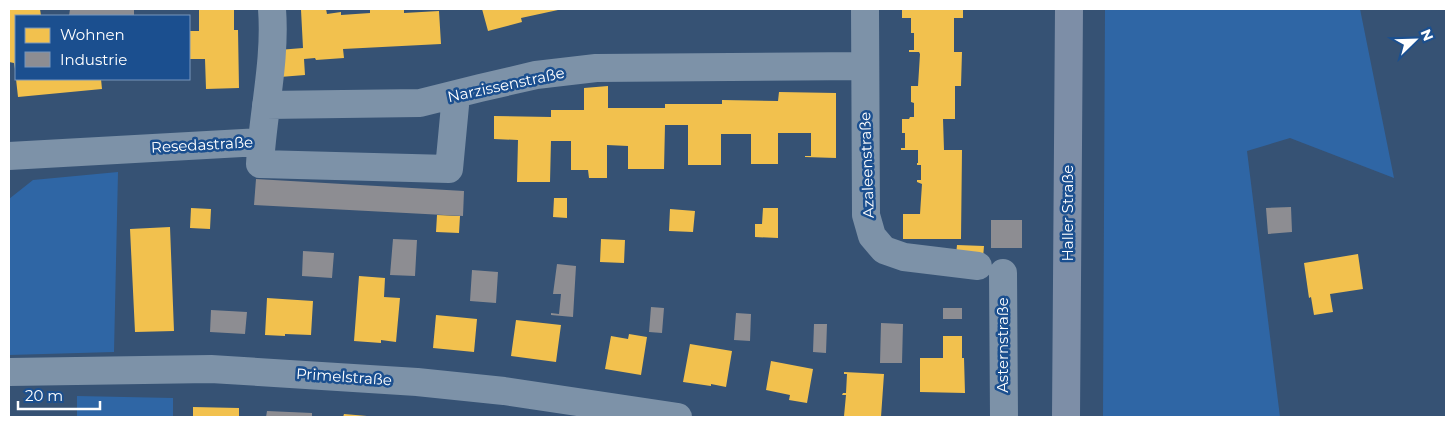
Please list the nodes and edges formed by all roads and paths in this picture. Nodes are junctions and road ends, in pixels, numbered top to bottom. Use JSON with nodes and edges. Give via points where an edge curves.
{"nodes":[{"id":1,"x":272,"y":9,"type":"edge"},
{"id":2,"x":865,"y":9,"type":"edge"},
{"id":3,"x":1069,"y":9,"type":"edge"},
{"id":4,"x":865,"y":66,"type":"junction"},
{"id":5,"x":456,"y":95,"type":"junction"},
{"id":6,"x":266,"y":105,"type":"junction"},
{"id":7,"x":261,"y":142,"type":"junction"},
{"id":8,"x":9,"y":156,"type":"edge"},
{"id":9,"x":990,"y":270,"type":"joint"},
{"id":10,"x":9,"y":372,"type":"edge"},
{"id":11,"x":678,"y":417,"type":"edge"},
{"id":12,"x":1004,"y":417,"type":"edge"},
{"id":13,"x":1066,"y":417,"type":"edge"}],
"edges":[{"from":1,"to":6,"type":"street","name":"Resedastraße"},
{"from":2,"to":4,"type":"street","name":"Azaleenstraße"},
{"from":3,"to":13,"type":"main road","name":"Haller Straße"},
{"from":4,"to":5,"type":"street","name":"Narzissenstraße","via":[[596,68],[536,75]]},
{"from":4,"to":9,"type":"street","name":"Azaleenstraße","via":[[866,215],[872,236],[884,250],[904,257]]},
{"from":5,"to":6,"type":"street","name":"Narzissenstraße","via":[[420,103]]},
{"from":5,"to":7,"type":"street","via":[[449,168],[260,164]]},
{"from":6,"to":7,"type":"street","name":"Resedastraße"},
{"from":7,"to":8,"type":"street","name":"Resedastraße"},
{"from":9,"to":12,"type":"street","name":"Asternstraße"},
{"from":10,"to":11,"type":"street","name":"Primelstraße","via":[[210,369],[417,382],[504,391]]}]}
